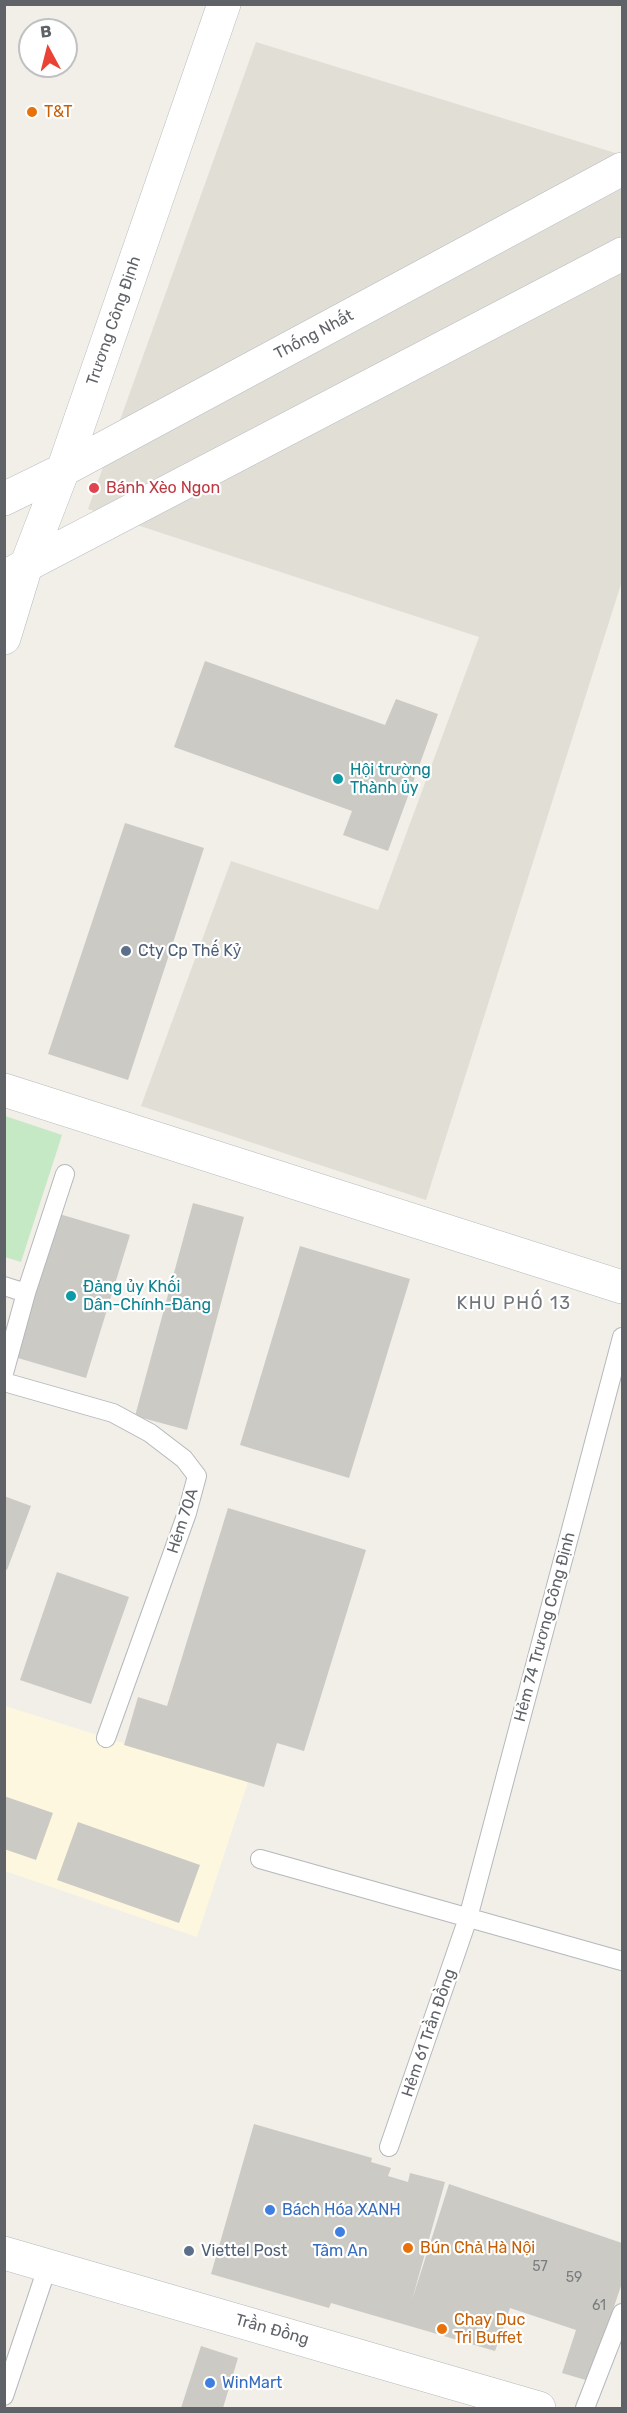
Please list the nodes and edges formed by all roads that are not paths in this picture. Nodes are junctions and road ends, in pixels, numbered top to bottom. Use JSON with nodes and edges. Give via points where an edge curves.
{"nodes":[{"id":1,"x":224,"y":4,"type":"edge"},
{"id":2,"x":622,"y":169,"type":"edge"},
{"id":3,"x":622,"y":254,"type":"edge"},
{"id":4,"x":63,"y":470,"type":"junction"},
{"id":5,"x":4,"y":499,"type":"edge"},
{"id":6,"x":15,"y":572,"type":"edge"},
{"id":7,"x":4,"y":638,"type":"edge"},
{"id":8,"x":4,"y":1090,"type":"edge"},
{"id":9,"x":65,"y":1174,"type":"dead end"},
{"id":10,"x":4,"y":1287,"type":"edge"},
{"id":11,"x":622,"y":1287,"type":"edge"},
{"id":12,"x":26,"y":1293,"type":"junction"},
{"id":13,"x":622,"y":1337,"type":"edge"},
{"id":14,"x":4,"y":1373,"type":"edge"},
{"id":15,"x":4,"y":1382,"type":"edge"},
{"id":16,"x":106,"y":1738,"type":"dead end"},
{"id":17,"x":260,"y":1859,"type":"dead end"},
{"id":18,"x":468,"y":1918,"type":"junction"},
{"id":19,"x":622,"y":1961,"type":"edge"},
{"id":20,"x":389,"y":2147,"type":"dead end"},
{"id":21,"x":4,"y":2253,"type":"edge"},
{"id":22,"x":48,"y":2265,"type":"junction"},
{"id":23,"x":622,"y":2313,"type":"edge"},
{"id":24,"x":4,"y":2396,"type":"edge"},
{"id":25,"x":485,"y":2401,"type":"edge"},
{"id":26,"x":539,"y":2409,"type":"edge"},
{"id":27,"x":585,"y":2409,"type":"edge"}],
"edges":[{"from":1,"to":4,"type":"main road","name":"Trương Công Định"},
{"from":2,"to":4,"type":"main road","name":"Thống Nhất"},
{"from":3,"to":6,"type":"main road"},
{"from":4,"to":5,"type":"main road","name":"Thống Nhất"},
{"from":4,"to":6,"type":"main road","name":"Trương Công Định"},
{"from":6,"to":7,"type":"main road","name":"Trương Công Định"},
{"from":8,"to":11,"type":"main road"},
{"from":9,"to":12,"type":"lane"},
{"from":10,"to":12,"type":"lane"},
{"from":12,"to":14,"type":"lane"},
{"from":13,"to":18,"type":"lane","name":"Hẻm 74 Trương Công Định"},
{"from":15,"to":16,"type":"lane","name":"Hẻm 70A","via":[[113,1413],[150,1434],[184,1460],[197,1476]]},
{"from":17,"to":18,"type":"lane"},
{"from":18,"to":19,"type":"lane"},
{"from":18,"to":20,"type":"lane","name":"Hẻm 61 Trần Đồng"},
{"from":21,"to":22,"type":"main road","name":"Trần Đồng"},
{"from":22,"to":24,"type":"lane"},
{"from":22,"to":25,"type":"main road","name":"Trần Đồng"},
{"from":23,"to":27,"type":"lane"},
{"from":25,"to":26,"type":"main road","name":"Trần Đồng"}]}
